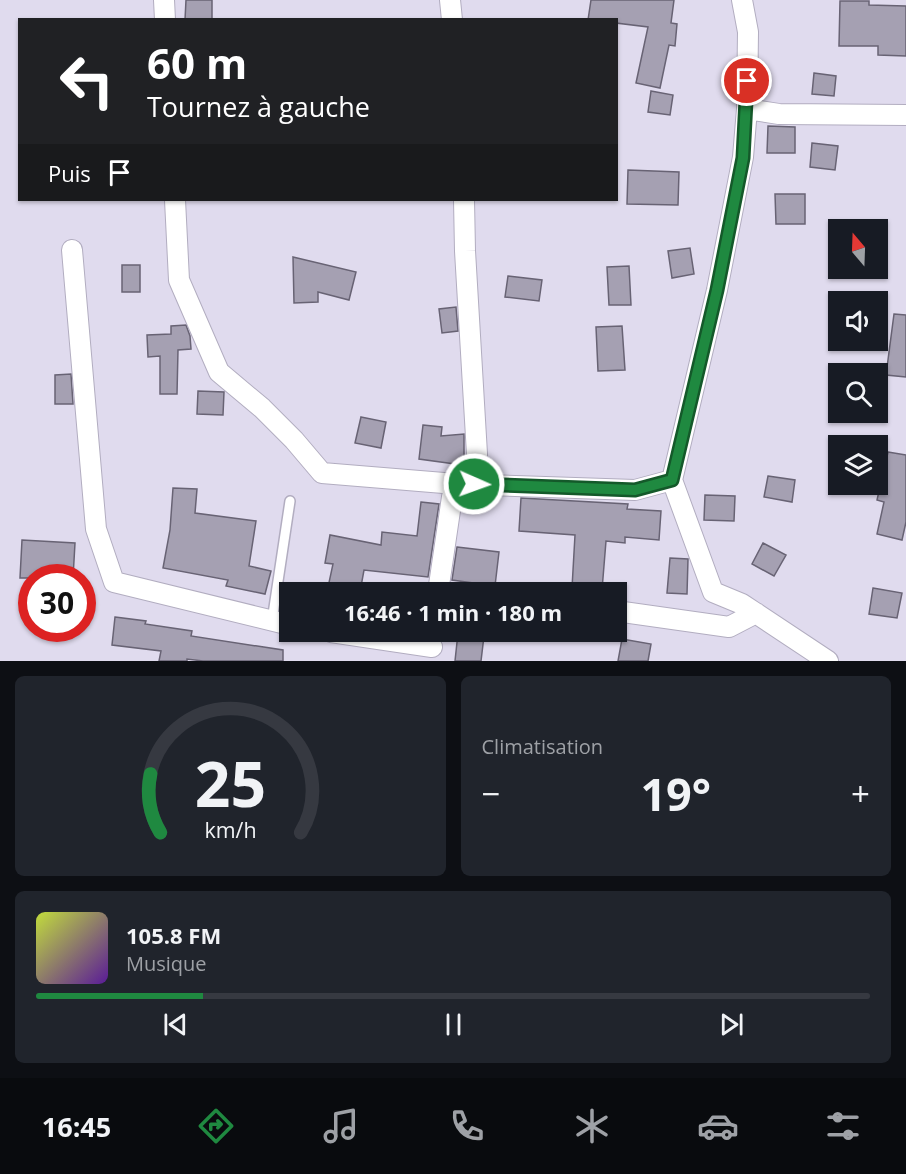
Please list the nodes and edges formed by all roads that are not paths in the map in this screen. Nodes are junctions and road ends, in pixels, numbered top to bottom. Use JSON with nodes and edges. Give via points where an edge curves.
{"nodes":[{"id":1,"x":164,"y":0,"type":"edge"},
{"id":2,"x":450,"y":0,"type":"edge"},
{"id":3,"x":742,"y":0,"type":"edge"},
{"id":4,"x":165,"y":18,"type":"edge"},
{"id":5,"x":452,"y":18,"type":"edge"},
{"id":6,"x":747,"y":109,"type":"junction"},
{"id":7,"x":906,"y":115,"type":"edge"},
{"id":8,"x":175,"y":201,"type":"edge"},
{"id":9,"x":464,"y":201,"type":"edge"},
{"id":10,"x":72,"y":249,"type":"dead end"},
{"id":11,"x":672,"y":480,"type":"junction"},
{"id":12,"x":465,"y":484,"type":"junction"},
{"id":13,"x":290,"y":501,"type":"dead end"},
{"id":14,"x":284,"y":582,"type":"edge"},
{"id":15,"x":439,"y":582,"type":"edge"},
{"id":16,"x":627,"y":613,"type":"edge"},
{"id":17,"x":756,"y":613,"type":"junction"},
{"id":18,"x":279,"y":623,"type":"edge"},
{"id":19,"x":403,"y":642,"type":"edge"},
{"id":20,"x":432,"y":646,"type":"edge"},
{"id":21,"x":828,"y":661,"type":"edge"}],
"edges":[{"from":1,"to":4,"type":"street"},
{"from":2,"to":5,"type":"street"},
{"from":3,"to":6,"type":"street","via":[[748,32]]},
{"from":6,"to":7,"type":"street","via":[[779,114]]},
{"from":6,"to":11,"type":"street","via":[[743,158],[717,290]]},
{"from":8,"to":12,"type":"street","via":[[179,280],[219,372],[262,408],[322,473]]},
{"from":9,"to":12,"type":"street","via":[[477,454]]},
{"from":10,"to":18,"type":"street","via":[[96,529],[114,582]]},
{"from":11,"to":12,"type":"street","via":[[635,490]]},
{"from":11,"to":17,"type":"street","via":[[713,592]]},
{"from":12,"to":15,"type":"street","via":[[452,497]]},
{"from":13,"to":14,"type":"lane"},
{"from":16,"to":17,"type":"street","via":[[729,627]]},
{"from":17,"to":21,"type":"street"},
{"from":19,"to":20,"type":"street"}]}
